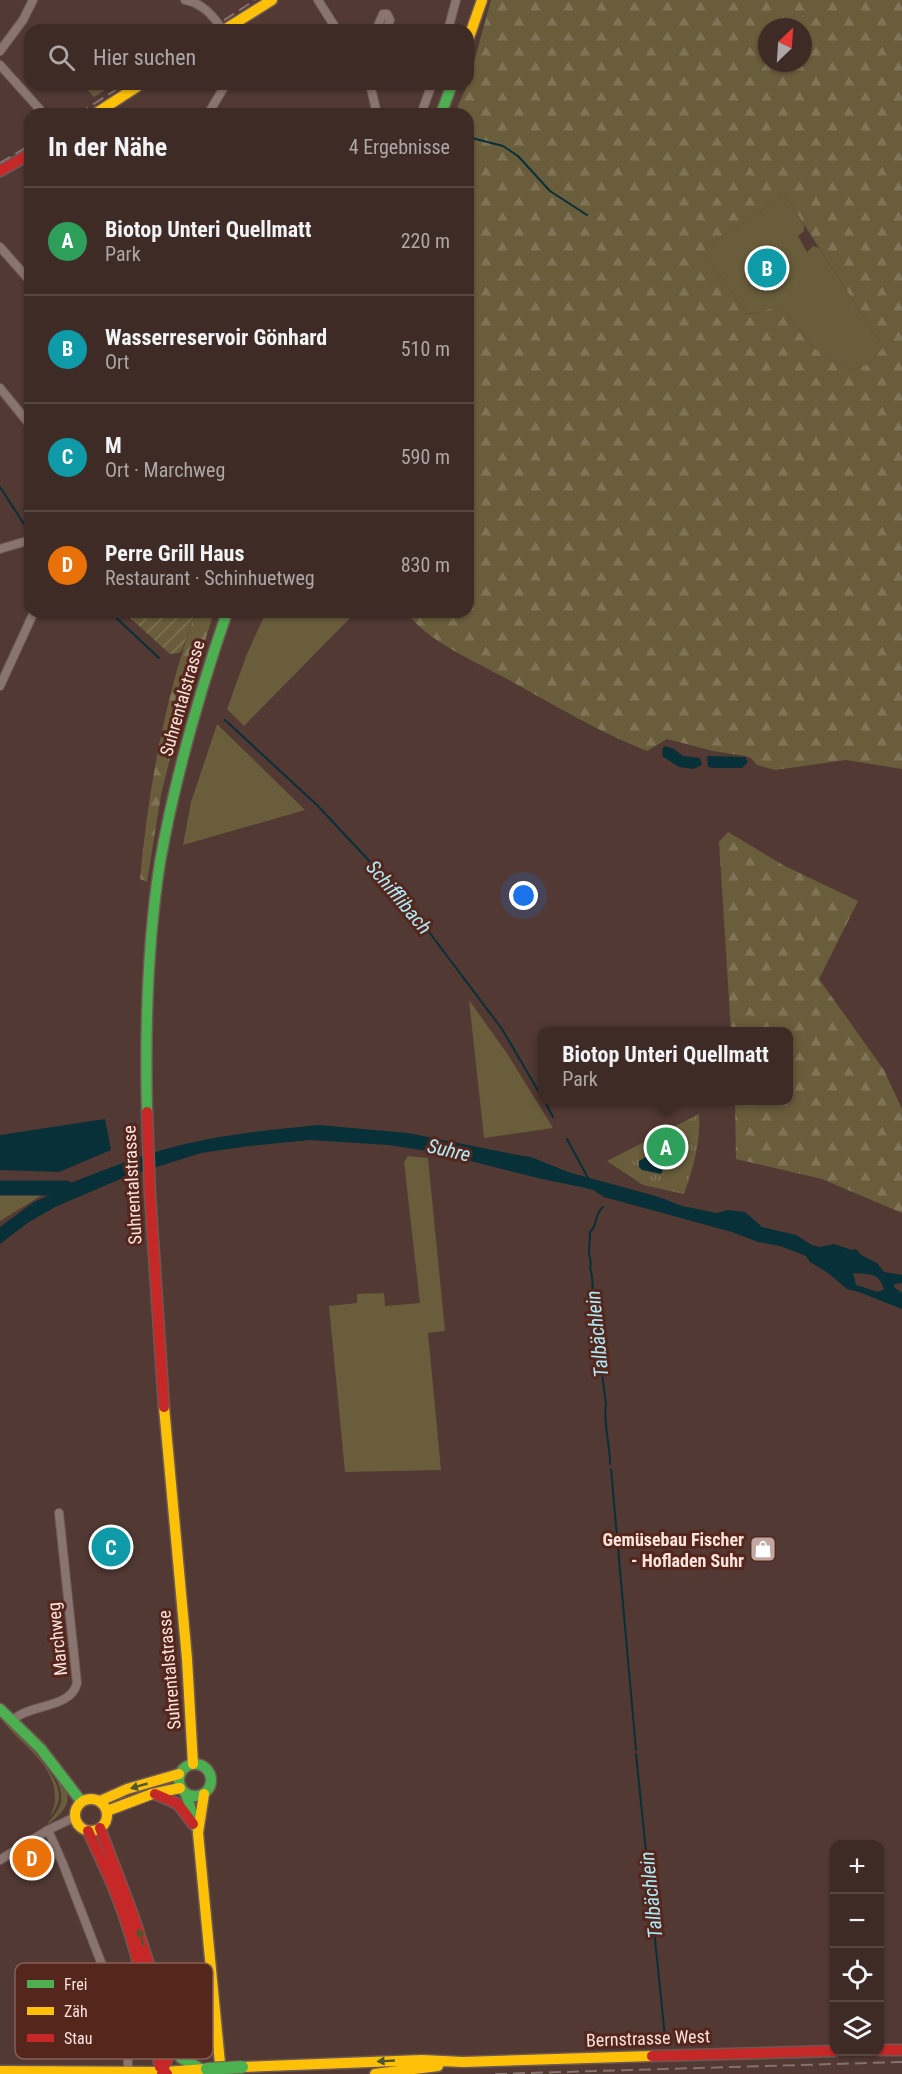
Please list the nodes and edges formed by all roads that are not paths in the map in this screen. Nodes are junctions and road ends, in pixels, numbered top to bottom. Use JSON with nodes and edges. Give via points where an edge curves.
{"nodes":[{"id":1,"x":33,"y":0,"type":"edge"},
{"id":2,"x":185,"y":0,"type":"edge"},
{"id":3,"x":272,"y":0,"type":"edge"},
{"id":4,"x":318,"y":0,"type":"edge"},
{"id":5,"x":456,"y":0,"type":"edge"},
{"id":6,"x":475,"y":0,"type":"edge"},
{"id":7,"x":482,"y":0,"type":"edge"},
{"id":8,"x":195,"y":1,"type":"edge"},
{"id":9,"x":220,"y":24,"type":"edge"},
{"id":10,"x":234,"y":24,"type":"edge"},
{"id":11,"x":333,"y":24,"type":"edge"},
{"id":12,"x":379,"y":24,"type":"edge"},
{"id":13,"x":388,"y":24,"type":"edge"},
{"id":14,"x":450,"y":24,"type":"edge"},
{"id":15,"x":470,"y":24,"type":"edge"},
{"id":16,"x":474,"y":24,"type":"edge"},
{"id":17,"x":0,"y":51,"type":"edge"},
{"id":18,"x":0,"y":65,"type":"edge"},
{"id":19,"x":132,"y":90,"type":"edge"},
{"id":20,"x":222,"y":90,"type":"edge"},
{"id":21,"x":371,"y":90,"type":"edge"},
{"id":22,"x":430,"y":90,"type":"edge"},
{"id":23,"x":450,"y":90,"type":"edge"},
{"id":24,"x":39,"y":108,"type":"edge"},
{"id":25,"x":104,"y":108,"type":"edge"},
{"id":26,"x":212,"y":108,"type":"edge"},
{"id":27,"x":376,"y":108,"type":"edge"},
{"id":28,"x":423,"y":108,"type":"edge"},
{"id":29,"x":443,"y":108,"type":"edge"},
{"id":30,"x":24,"y":157,"type":"edge"},
{"id":31,"x":0,"y":171,"type":"edge"},
{"id":32,"x":0,"y":247,"type":"edge"},
{"id":33,"x":24,"y":274,"type":"edge"},
{"id":34,"x":0,"y":388,"type":"edge"},
{"id":35,"x":24,"y":418,"type":"edge"},
{"id":36,"x":24,"y":542,"type":"edge"},
{"id":37,"x":0,"y":549,"type":"edge"},
{"id":38,"x":31,"y":618,"type":"edge"},
{"id":39,"x":225,"y":618,"type":"edge"},
{"id":40,"x":0,"y":686,"type":"edge"},
{"id":41,"x":59,"y":1513,"type":"dead end"},
{"id":42,"x":0,"y":1709,"type":"edge"},
{"id":43,"x":13,"y":1720,"type":"junction"},
{"id":44,"x":193,"y":1764,"type":"junction"},
{"id":45,"x":179,"y":1774,"type":"junction"},
{"id":46,"x":183,"y":1791,"type":"junction"},
{"id":47,"x":155,"y":1794,"type":"junction"},
{"id":48,"x":204,"y":1794,"type":"junction"},
{"id":49,"x":81,"y":1801,"type":"junction"},
{"id":50,"x":125,"y":1803,"type":"junction"},
{"id":51,"x":103,"y":1806,"type":"junction"},
{"id":52,"x":75,"y":1817,"type":"junction"},
{"id":53,"x":94,"y":1829,"type":"junction"},
{"id":54,"x":48,"y":1830,"type":"junction"},
{"id":55,"x":198,"y":1833,"type":"junction"},
{"id":56,"x":110,"y":1854,"type":"junction"},
{"id":57,"x":0,"y":1860,"type":"edge"},
{"id":58,"x":102,"y":1963,"type":"edge"},
{"id":59,"x":137,"y":1963,"type":"edge"},
{"id":60,"x":150,"y":1963,"type":"edge"},
{"id":61,"x":210,"y":1963,"type":"edge"},
{"id":62,"x":213,"y":1990,"type":"edge"},
{"id":63,"x":884,"y":2050,"type":"edge"},
{"id":64,"x":902,"y":2050,"type":"edge"},
{"id":65,"x":830,"y":2051,"type":"edge"},
{"id":66,"x":132,"y":2059,"type":"edge"},
{"id":67,"x":152,"y":2059,"type":"edge"},
{"id":68,"x":158,"y":2059,"type":"edge"},
{"id":69,"x":181,"y":2059,"type":"edge"},
{"id":70,"x":463,"y":2062,"type":"junction"},
{"id":71,"x":133,"y":2068,"type":"junction"},
{"id":72,"x":204,"y":2069,"type":"junction"},
{"id":73,"x":0,"y":2071,"type":"edge"},
{"id":74,"x":164,"y":2073,"type":"edge"},
{"id":75,"x":221,"y":2074,"type":"edge"},
{"id":76,"x":375,"y":2074,"type":"edge"}],
"edges":[{"from":1,"to":17,"type":"street"},
{"from":2,"to":8,"type":"street"},
{"from":3,"to":10,"type":"main road"},
{"from":4,"to":11,"type":"street"},
{"from":5,"to":14,"type":"street"},
{"from":6,"to":15,"type":"main road"},
{"from":7,"to":16,"type":"main road"},
{"from":8,"to":9,"type":"street"},
{"from":12,"to":13,"type":"street","via":[[383,14],[387,14]]},
{"from":18,"to":24,"type":"street"},
{"from":19,"to":25,"type":"main road"},
{"from":20,"to":26,"type":"street"},
{"from":21,"to":27,"type":"street"},
{"from":22,"to":28,"type":"street"},
{"from":23,"to":29,"type":"main road"},
{"from":30,"to":31,"type":"main road"},
{"from":32,"to":33,"type":"street"},
{"from":34,"to":35,"type":"street"},
{"from":36,"to":37,"type":"street"},
{"from":38,"to":40,"type":"street"},
{"from":39,"to":44,"type":"main road","name":"Suhrentalstrasse","via":[[192,720],[164,840],[146,1005],[149,1190]]},
{"from":41,"to":43,"type":"street","name":"Marchweg","via":[[77,1683],[67,1699],[25,1711]]},
{"from":42,"to":43,"type":"main road"},
{"from":43,"to":49,"type":"main road"},
{"from":44,"to":45,"type":"main road"},
{"from":44,"to":48,"type":"main road","via":[[205,1767],[210,1775],[211,1785]]},
{"from":45,"to":46,"type":"main road"},
{"from":45,"to":51,"type":"main road","one_way":true,"via":[[127,1789]]},
{"from":46,"to":47,"type":"main road"},
{"from":46,"to":48,"type":"main road","via":[[195,1797]]},
{"from":46,"to":55,"type":"main road"},
{"from":47,"to":50,"type":"main road"},
{"from":47,"to":55,"type":"main road","via":[[178,1803]]},
{"from":48,"to":55,"type":"main road"},
{"from":49,"to":51,"type":"main road","via":[[91,1798]]},
{"from":49,"to":52,"type":"main road"},
{"from":50,"to":51,"type":"main road"},
{"from":50,"to":56,"type":"main road","via":[[111,1821]]},
{"from":51,"to":53,"type":"main road","via":[[106,1820]]},
{"from":52,"to":53,"type":"main road","via":[[79,1826]]},
{"from":52,"to":54,"type":"street"},
{"from":53,"to":56,"type":"main road"},
{"from":53,"to":59,"type":"main road"},
{"from":54,"to":57,"type":"street"},
{"from":54,"to":58,"type":"street"},
{"from":55,"to":61,"type":"main road"},
{"from":60,"to":56,"type":"main road","one_way":true},
{"from":62,"to":75,"type":"main road"},
{"from":63,"to":64,"type":"main road"},
{"from":65,"to":70,"type":"main road","name":"Bernstrasse West"},
{"from":66,"to":71,"type":"street"},
{"from":67,"to":71,"type":"main road","via":[[149,2064]]},
{"from":68,"to":74,"type":"main road"},
{"from":69,"to":72,"type":"main road"},
{"from":70,"to":72,"type":"main road","name":"Bernstrasse West","one_way":true,"bridge":true,"via":[[422,2060]]},
{"from":70,"to":76,"type":"main road","name":"Bernstrasse West"},
{"from":71,"to":73,"type":"main road","name":"Bernstrasse West"},
{"from":71,"to":74,"type":"main road","name":"Bernstrasse West"},
{"from":72,"to":74,"type":"main road","name":"Bernstrasse West"}]}
